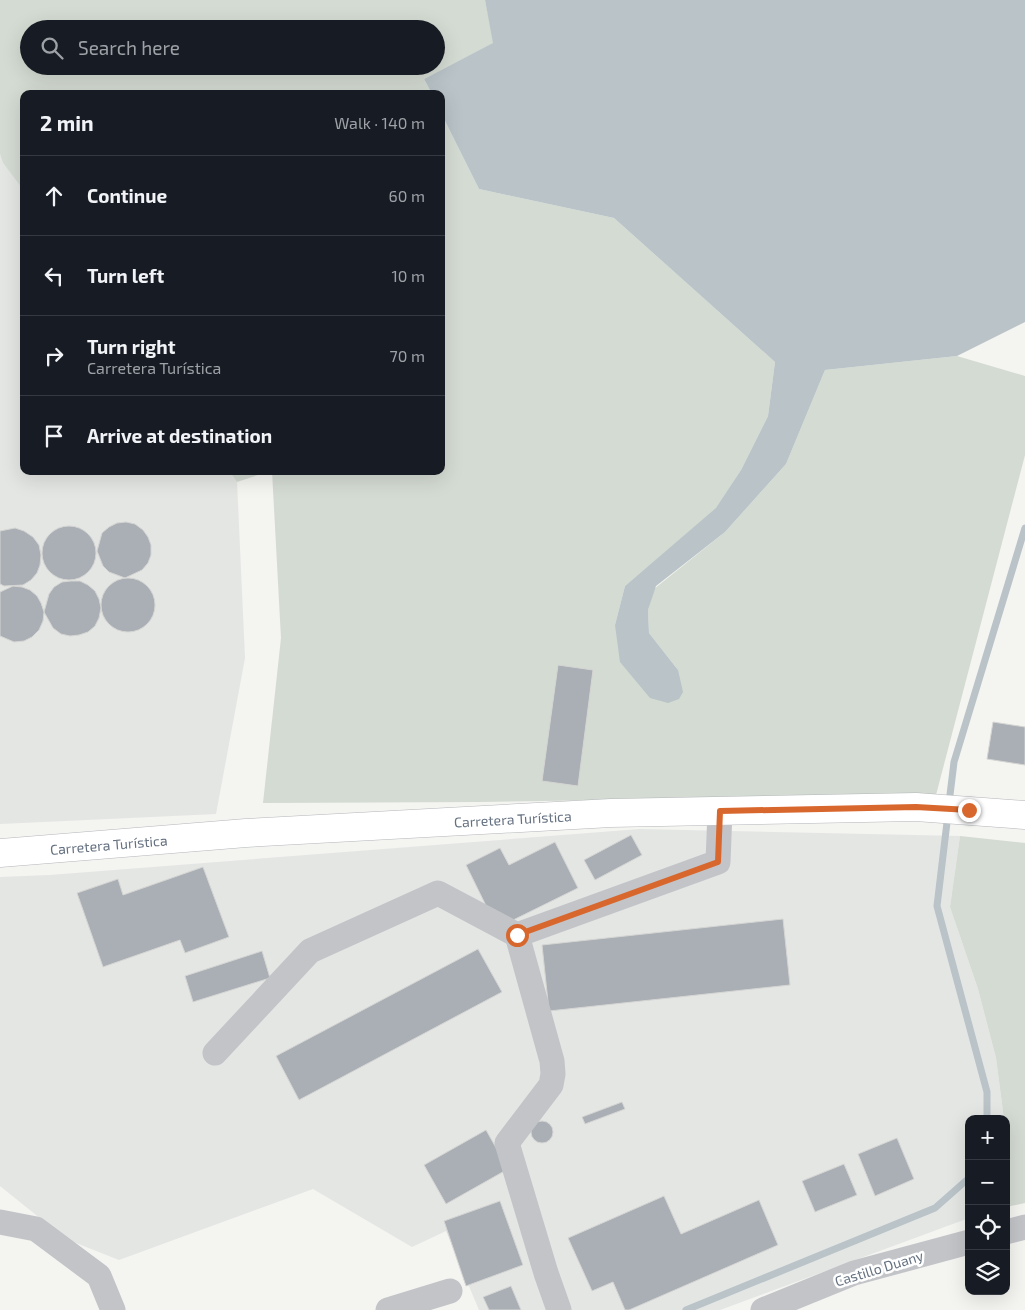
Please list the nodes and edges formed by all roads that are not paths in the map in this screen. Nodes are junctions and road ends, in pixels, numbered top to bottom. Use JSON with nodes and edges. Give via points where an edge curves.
{"nodes":[{"id":1,"x":720,"y":811,"type":"junction"},
{"id":2,"x":1025,"y":815,"type":"edge"},
{"id":3,"x":0,"y":853,"type":"edge"},
{"id":4,"x":517,"y":935,"type":"junction"},
{"id":5,"x":215,"y":1053,"type":"dead end"},
{"id":6,"x":0,"y":1222,"type":"edge"},
{"id":7,"x":1025,"y":1227,"type":"edge"},
{"id":8,"x":1010,"y":1231,"type":"edge"},
{"id":9,"x":965,"y":1243,"type":"edge"},
{"id":10,"x":450,"y":1291,"type":"dead end"},
{"id":11,"x":114,"y":1310,"type":"edge"},
{"id":12,"x":388,"y":1310,"type":"edge"},
{"id":13,"x":559,"y":1310,"type":"edge"},
{"id":14,"x":763,"y":1310,"type":"edge"}],
"edges":[{"from":1,"to":2,"type":"main road","name":"Carretera Turística","via":[[916,807]]},
{"from":1,"to":3,"type":"main road","name":"Carretera Turística","via":[[611,813],[246,833]]},
{"from":1,"to":4,"type":"street","via":[[718,862]]},
{"from":4,"to":5,"type":"street","via":[[438,893],[310,951]]},
{"from":4,"to":13,"type":"street","via":[[553,1074],[551,1085],[507,1144]]},
{"from":6,"to":11,"type":"street","via":[[36,1229],[99,1276]]},
{"from":7,"to":8,"type":"street"},
{"from":9,"to":14,"type":"street","name":"Castillo Duany","via":[[854,1273]]},
{"from":10,"to":12,"type":"street"}]}
